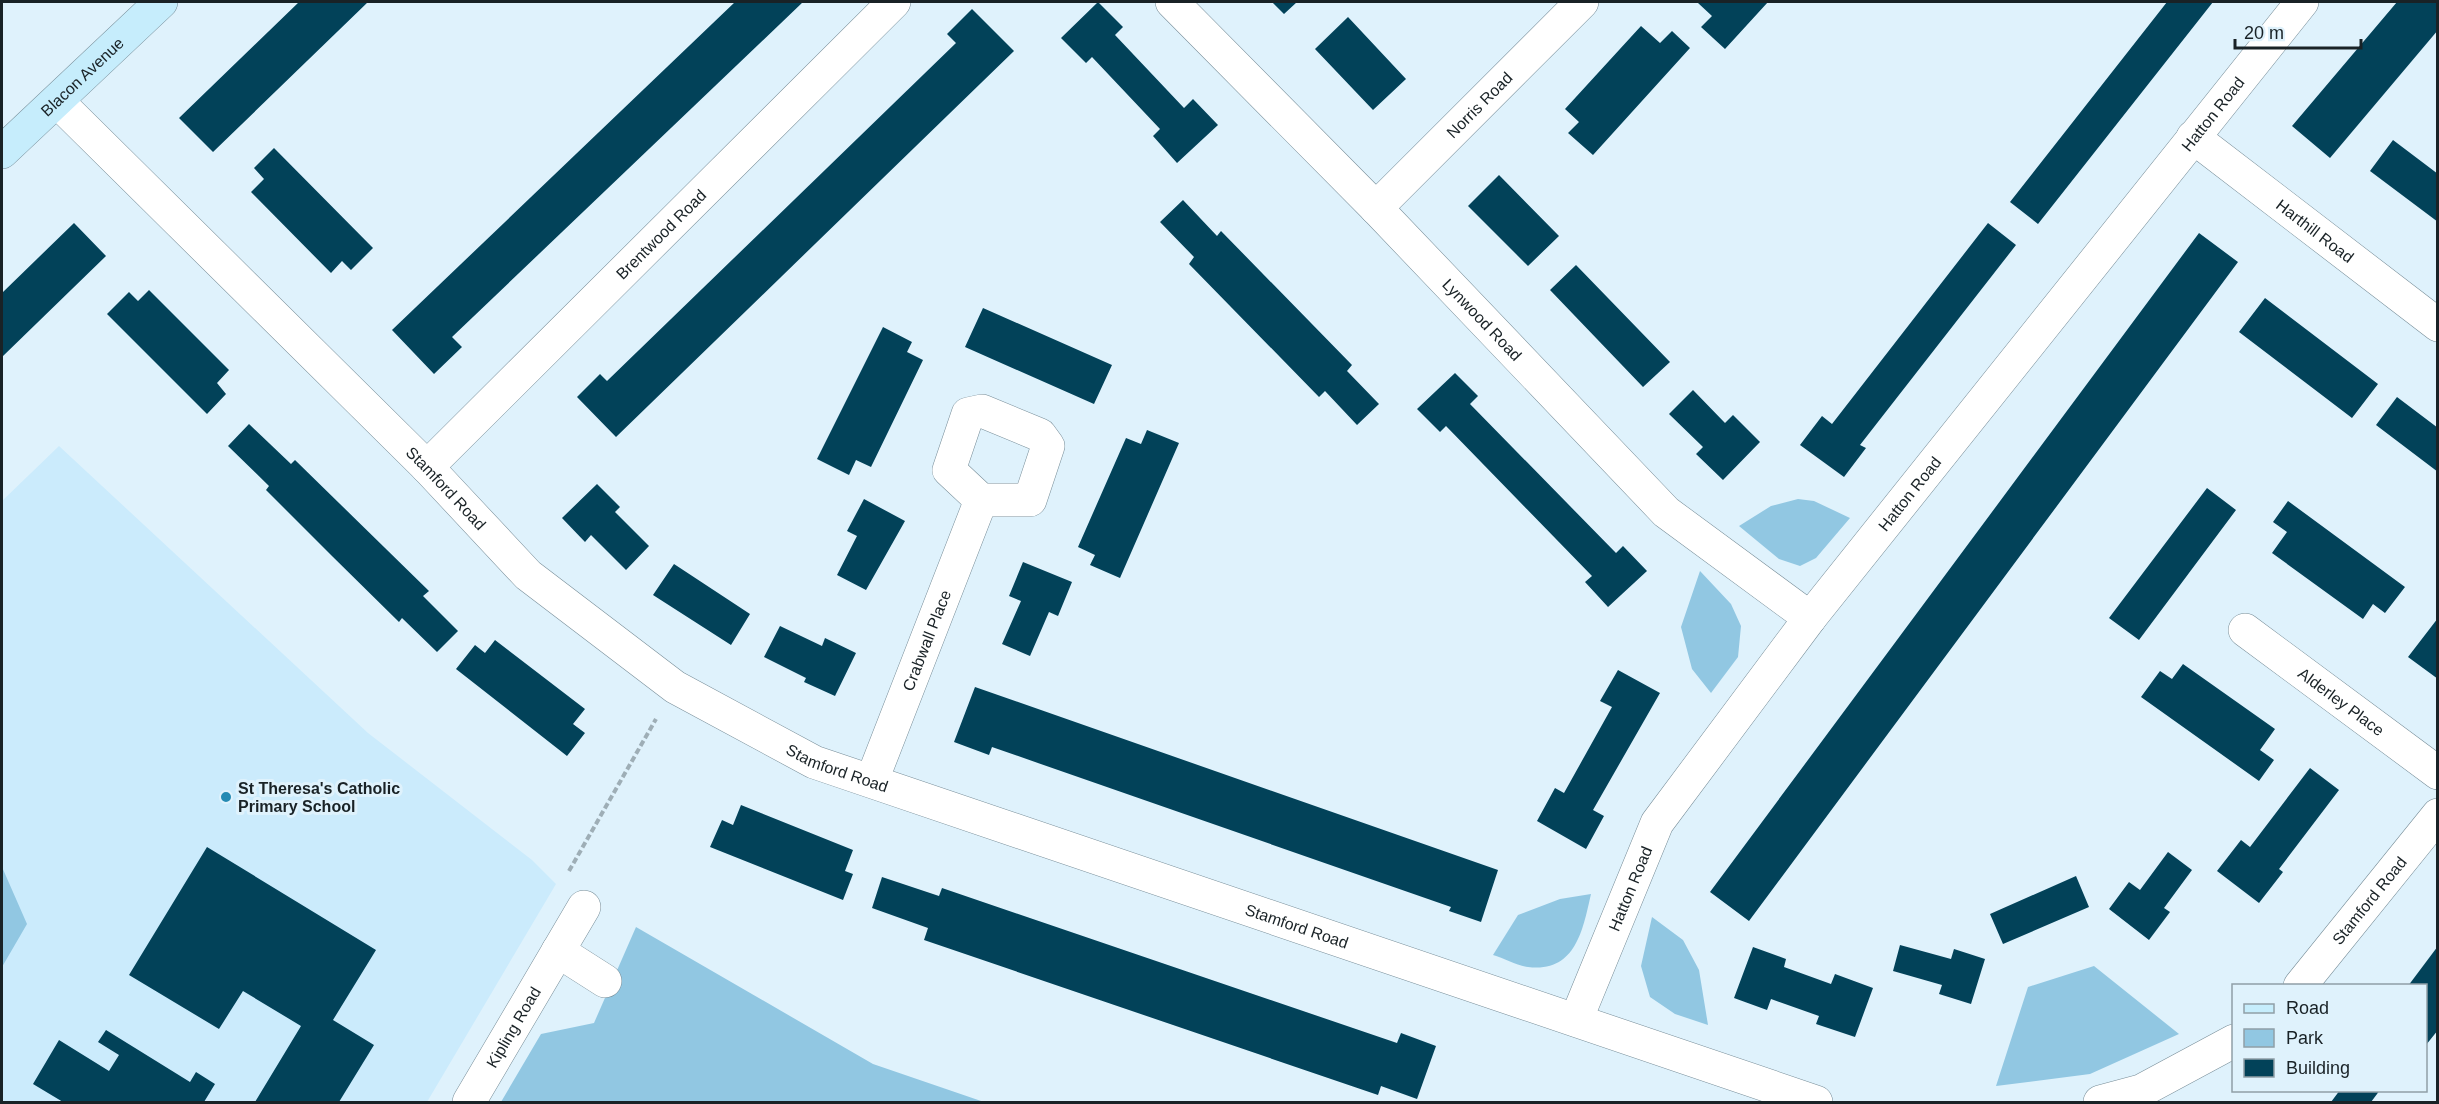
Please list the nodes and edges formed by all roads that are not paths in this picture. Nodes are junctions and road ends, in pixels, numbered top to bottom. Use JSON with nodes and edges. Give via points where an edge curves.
{"nodes":[{"id":1,"x":161,"y":2,"type":"edge"},
{"id":2,"x":894,"y":2,"type":"edge"},
{"id":3,"x":1172,"y":2,"type":"edge"},
{"id":4,"x":1582,"y":2,"type":"edge"},
{"id":5,"x":2301,"y":2,"type":"edge"},
{"id":6,"x":57,"y":101,"type":"junction"},
{"id":7,"x":2193,"y":137,"type":"junction"},
{"id":8,"x":2,"y":152,"type":"edge"},
{"id":9,"x":1376,"y":208,"type":"junction"},
{"id":10,"x":2438,"y":325,"type":"edge"},
{"id":11,"x":427,"y":467,"type":"junction"},
{"id":12,"x":981,"y":500,"type":"dead end"},
{"id":13,"x":1810,"y":618,"type":"junction"},
{"id":14,"x":2246,"y":630,"type":"dead end"},
{"id":15,"x":2438,"y":773,"type":"edge"},
{"id":16,"x":872,"y":780,"type":"junction"},
{"id":17,"x":2438,"y":815,"type":"edge"},
{"id":18,"x":584,"y":907,"type":"road end"},
{"id":19,"x":558,"y":951,"type":"junction"},
{"id":20,"x":605,"y":981,"type":"dead end"},
{"id":21,"x":2302,"y":984,"type":"edge"},
{"id":22,"x":1576,"y":1020,"type":"junction"},
{"id":23,"x":2232,"y":1042,"type":"edge"},
{"id":24,"x":469,"y":1102,"type":"edge"},
{"id":25,"x":1816,"y":1102,"type":"edge"},
{"id":26,"x":2100,"y":1102,"type":"edge"}],
"edges":[{"from":1,"to":6,"type":"street","name":"Blacon Avenue"},
{"from":2,"to":11,"type":"street","name":"Brentwood Road"},
{"from":3,"to":9,"type":"street","name":"Lynwood Road"},
{"from":4,"to":9,"type":"street","name":"Norris Road"},
{"from":5,"to":7,"type":"street","name":"Hatton Road"},
{"from":6,"to":8,"type":"street","name":"Blacon Avenue"},
{"from":6,"to":11,"type":"street","name":"Stamford Road"},
{"from":7,"to":10,"type":"street","name":"Harthill Road"},
{"from":7,"to":13,"type":"street","name":"Hatton Road"},
{"from":9,"to":13,"type":"street","name":"Lynwood Road","via":[[1666,512]]},
{"from":11,"to":16,"type":"street","name":"Stamford Road","via":[[528,575],[675,687],[814,762]]},
{"from":12,"to":16,"type":"street","name":"Crabwall Place"},
{"from":13,"to":22,"type":"street","name":"Hatton Road","via":[[1657,823]]},
{"from":14,"to":15,"type":"street","name":"Alderley Place"},
{"from":16,"to":22,"type":"street","name":"Stamford Road"},
{"from":17,"to":21,"type":"street","name":"Stamford Road"},
{"from":18,"to":19,"type":"street","name":"Kipling Road"},
{"from":19,"to":20,"type":"street"},
{"from":19,"to":24,"type":"street","name":"Kipling Road"},
{"from":22,"to":25,"type":"street","name":"Stamford Road"},
{"from":23,"to":26,"type":"street","via":[[2141,1091]]}]}
